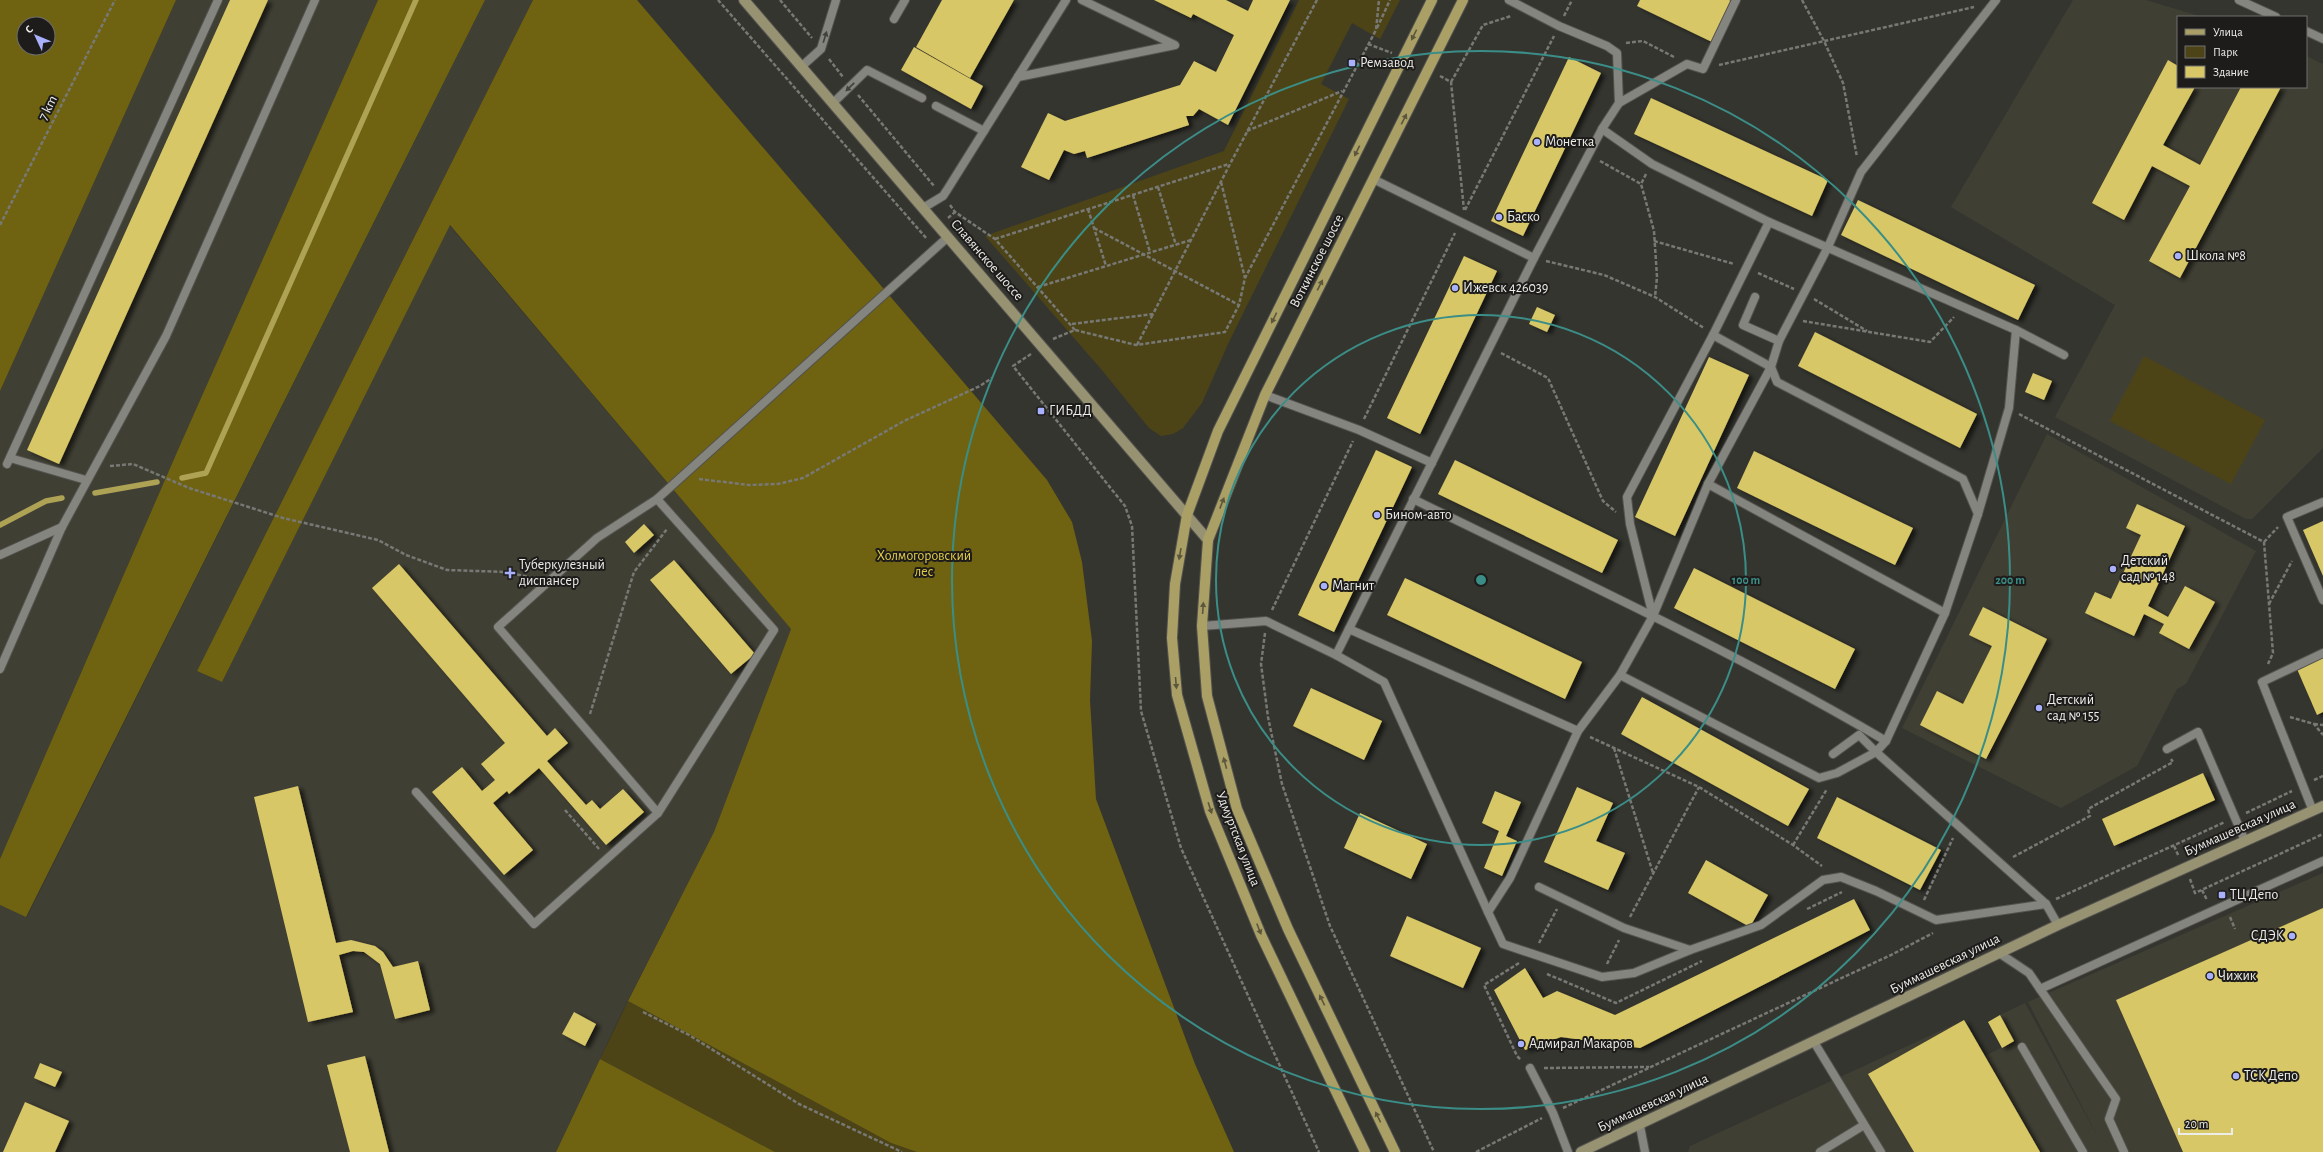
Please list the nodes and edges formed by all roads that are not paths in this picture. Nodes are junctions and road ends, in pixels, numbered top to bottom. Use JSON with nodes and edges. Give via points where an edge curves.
{"nodes":[{"id":1,"x":218,"y":0,"type":"edge"},
{"id":2,"x":315,"y":0,"type":"edge"},
{"id":3,"x":744,"y":0,"type":"edge"},
{"id":4,"x":836,"y":0,"type":"edge"},
{"id":5,"x":904,"y":0,"type":"edge"},
{"id":6,"x":1066,"y":0,"type":"edge"},
{"id":7,"x":1082,"y":0,"type":"edge"},
{"id":8,"x":1432,"y":0,"type":"edge"},
{"id":9,"x":1463,"y":0,"type":"edge"},
{"id":10,"x":1509,"y":0,"type":"edge"},
{"id":11,"x":1736,"y":0,"type":"edge"},
{"id":12,"x":2239,"y":0,"type":"edge"},
{"id":13,"x":1996,"y":1,"type":"edge"},
{"id":14,"x":2274,"y":16,"type":"edge"},
{"id":15,"x":894,"y":19,"type":"dead end"},
{"id":16,"x":2307,"y":31,"type":"edge"},
{"id":17,"x":2323,"y":39,"type":"edge"},
{"id":18,"x":801,"y":66,"type":"junction"},
{"id":19,"x":1018,"y":77,"type":"junction"},
{"id":20,"x":922,"y":98,"type":"dead end"},
{"id":21,"x":833,"y":103,"type":"junction"},
{"id":22,"x":1620,"y":103,"type":"junction"},
{"id":23,"x":936,"y":106,"type":"dead end"},
{"id":24,"x":1602,"y":129,"type":"junction"},
{"id":25,"x":984,"y":131,"type":"junction"},
{"id":26,"x":1374,"y":179,"type":"junction"},
{"id":27,"x":923,"y":208,"type":"junction"},
{"id":28,"x":1769,"y":222,"type":"junction"},
{"id":29,"x":948,"y":237,"type":"junction"},
{"id":30,"x":1828,"y":247,"type":"junction"},
{"id":31,"x":1534,"y":258,"type":"junction"},
{"id":32,"x":1755,"y":297,"type":"dead end"},
{"id":33,"x":2016,"y":330,"type":"junction"},
{"id":34,"x":1713,"y":335,"type":"junction"},
{"id":35,"x":1779,"y":341,"type":"junction"},
{"id":36,"x":2064,"y":355,"type":"dead end"},
{"id":37,"x":1771,"y":367,"type":"junction"},
{"id":38,"x":1265,"y":395,"type":"junction"},
{"id":39,"x":1432,"y":463,"type":"junction"},
{"id":40,"x":86,"y":480,"type":"junction"},
{"id":41,"x":1708,"y":484,"type":"junction"},
{"id":42,"x":657,"y":499,"type":"junction"},
{"id":43,"x":1413,"y":499,"type":"junction"},
{"id":44,"x":2323,"y":502,"type":"edge"},
{"id":45,"x":1978,"y":514,"type":"junction"},
{"id":46,"x":1187,"y":515,"type":"junction"},
{"id":47,"x":62,"y":527,"type":"junction"},
{"id":48,"x":1208,"y":540,"type":"junction"},
{"id":49,"x":0,"y":555,"type":"edge"},
{"id":50,"x":2323,"y":600,"type":"edge"},
{"id":51,"x":1945,"y":613,"type":"junction"},
{"id":52,"x":1653,"y":616,"type":"junction"},
{"id":53,"x":1202,"y":626,"type":"junction"},
{"id":54,"x":1349,"y":629,"type":"junction"},
{"id":55,"x":2323,"y":653,"type":"edge"},
{"id":56,"x":1336,"y":655,"type":"junction"},
{"id":57,"x":0,"y":669,"type":"edge"},
{"id":58,"x":1620,"y":675,"type":"junction"},
{"id":59,"x":1578,"y":731,"type":"junction"},
{"id":60,"x":1886,"y":741,"type":"junction"},
{"id":61,"x":2167,"y":748,"type":"road end"},
{"id":62,"x":1876,"y":752,"type":"junction"},
{"id":63,"x":1833,"y":754,"type":"dead end"},
{"id":64,"x":416,"y":792,"type":"dead end"},
{"id":65,"x":2323,"y":806,"type":"edge"},
{"id":66,"x":2313,"y":811,"type":"junction"},
{"id":67,"x":658,"y":813,"type":"junction"},
{"id":68,"x":2245,"y":841,"type":"junction"},
{"id":69,"x":2323,"y":861,"type":"edge"},
{"id":70,"x":1539,"y":887,"type":"dead end"},
{"id":71,"x":2046,"y":904,"type":"junction"},
{"id":72,"x":1488,"y":912,"type":"junction"},
{"id":73,"x":2058,"y":925,"type":"junction"},
{"id":74,"x":1690,"y":950,"type":"junction"},
{"id":75,"x":1999,"y":953,"type":"junction"},
{"id":76,"x":2040,"y":989,"type":"junction"},
{"id":77,"x":1814,"y":1042,"type":"junction"},
{"id":78,"x":2022,"y":1047,"type":"dead end"},
{"id":79,"x":1530,"y":1068,"type":"road end"},
{"id":80,"x":1864,"y":1125,"type":"junction"},
{"id":81,"x":1640,"y":1126,"type":"junction"},
{"id":82,"x":1365,"y":1152,"type":"edge"},
{"id":83,"x":1395,"y":1152,"type":"edge"},
{"id":84,"x":1568,"y":1152,"type":"edge"},
{"id":85,"x":1581,"y":1152,"type":"edge"},
{"id":86,"x":1645,"y":1152,"type":"edge"},
{"id":87,"x":1820,"y":1152,"type":"edge"},
{"id":88,"x":1881,"y":1152,"type":"edge"},
{"id":89,"x":2083,"y":1152,"type":"edge"},
{"id":90,"x":2124,"y":1152,"type":"edge"}],
"edges":[{"from":1,"to":40,"type":"lane","via":[[9,461]]},
{"from":2,"to":40,"type":"lane","via":[[166,336]]},
{"from":3,"to":18,"type":"street","name":"Славянское шоссе"},
{"from":18,"to":4,"type":"lane","one_way":true,"via":[[822,49]]},
{"from":5,"to":15,"type":"lane"},
{"from":6,"to":19,"type":"lane"},
{"from":7,"to":19,"type":"lane","via":[[1175,45]]},
{"from":8,"to":46,"type":"main road","name":"Воткинское шоссе","one_way":true,"via":[[1218,431]]},
{"from":26,"to":9,"type":"main road","name":"Воткинское шоссе","one_way":true},
{"from":10,"to":22,"type":"lane","via":[[1559,26],[1607,46],[1617,54]]},
{"from":11,"to":22,"type":"lane","via":[[1703,69],[1687,64]]},
{"from":12,"to":14,"type":"lane"},
{"from":13,"to":30,"type":"lane","via":[[1861,172]]},
{"from":16,"to":17,"type":"lane"},
{"from":18,"to":21,"type":"street","name":"Славянское шоссе"},
{"from":19,"to":25,"type":"lane"},
{"from":20,"to":21,"type":"lane","one_way":true,"via":[[867,70]]},
{"from":21,"to":27,"type":"street","name":"Славянское шоссе"},
{"from":22,"to":24,"type":"lane"},
{"from":23,"to":25,"type":"lane"},
{"from":24,"to":28,"type":"lane","via":[[1652,164]]},
{"from":24,"to":31,"type":"lane"},
{"from":25,"to":27,"type":"lane","via":[[943,196]]},
{"from":26,"to":31,"type":"lane"},
{"from":38,"to":26,"type":"main road","name":"Воткинское шоссе","one_way":true},
{"from":27,"to":29,"type":"street","name":"Славянское шоссе"},
{"from":28,"to":30,"type":"lane"},
{"from":28,"to":34,"type":"lane"},
{"from":29,"to":42,"type":"lane"},
{"from":29,"to":46,"type":"street","name":"Славянское шоссе"},
{"from":30,"to":33,"type":"lane"},
{"from":30,"to":35,"type":"lane"},
{"from":31,"to":39,"type":"lane"},
{"from":32,"to":35,"type":"lane","via":[[1743,325]]},
{"from":33,"to":36,"type":"lane"},
{"from":33,"to":45,"type":"lane","via":[[2009,408]]},
{"from":34,"to":37,"type":"lane"},
{"from":34,"to":52,"type":"lane","via":[[1627,497],[1630,524]]},
{"from":35,"to":37,"type":"lane"},
{"from":37,"to":41,"type":"lane"},
{"from":37,"to":45,"type":"lane","via":[[1777,382],[1963,479]]},
{"from":38,"to":39,"type":"lane","via":[[1359,430]]},
{"from":48,"to":38,"type":"main road","name":"Воткинское шоссе","one_way":true},
{"from":39,"to":43,"type":"lane"},
{"from":40,"to":47,"type":"lane"},
{"from":41,"to":51,"type":"lane"},
{"from":41,"to":52,"type":"lane"},
{"from":42,"to":67,"type":"lane","via":[[774,630]]},
{"from":42,"to":67,"type":"lane","via":[[597,538],[498,627]]},
{"from":43,"to":52,"type":"lane"},
{"from":43,"to":54,"type":"lane"},
{"from":44,"to":50,"type":"lane","via":[[2287,517]]},
{"from":45,"to":51,"type":"lane"},
{"from":46,"to":48,"type":"street","name":"Славянское шоссе"},
{"from":46,"to":82,"type":"main road","name":"Удмуртская улица","one_way":true,"via":[[1175,584],[1172,638],[1177,695],[1210,811],[1261,936]]},
{"from":47,"to":49,"type":"lane"},
{"from":47,"to":57,"type":"lane"},
{"from":53,"to":48,"type":"main road","name":"Удмуртская улица","one_way":true},
{"from":51,"to":60,"type":"lane"},
{"from":52,"to":58,"type":"lane"},
{"from":52,"to":60,"type":"lane"},
{"from":53,"to":56,"type":"lane","via":[[1266,621]]},
{"from":83,"to":53,"type":"main road","name":"Удмуртская улица","one_way":true,"via":[[1288,929],[1237,809],[1207,696]]},
{"from":54,"to":56,"type":"lane"},
{"from":54,"to":59,"type":"lane"},
{"from":55,"to":66,"type":"lane","via":[[2262,682]]},
{"from":56,"to":72,"type":"lane","via":[[1384,682]]},
{"from":58,"to":59,"type":"lane"},
{"from":58,"to":62,"type":"lane","via":[[1819,778],[1836,773]]},
{"from":59,"to":72,"type":"lane","via":[[1510,878]]},
{"from":60,"to":62,"type":"lane"},
{"from":61,"to":68,"type":"lane","via":[[2198,732]]},
{"from":62,"to":63,"type":"lane","via":[[1859,735]]},
{"from":62,"to":71,"type":"lane"},
{"from":64,"to":67,"type":"lane","via":[[534,924]]},
{"from":65,"to":66,"type":"street","name":"Буммашевская улица"},
{"from":66,"to":68,"type":"street","name":"Буммашевская улица"},
{"from":68,"to":73,"type":"street","name":"Буммашевская улица"},
{"from":69,"to":76,"type":"lane"},
{"from":70,"to":74,"type":"lane","via":[[1624,928]]},
{"from":71,"to":73,"type":"lane"},
{"from":71,"to":74,"type":"lane","via":[[1936,920],[1841,876],[1823,880],[1762,925]]},
{"from":72,"to":74,"type":"lane","via":[[1503,944],[1602,977],[1634,973]]},
{"from":73,"to":75,"type":"street","name":"Буммашевская улица"},
{"from":75,"to":76,"type":"lane","via":[[2029,973]]},
{"from":75,"to":77,"type":"street","name":"Буммашевская улица"},
{"from":76,"to":90,"type":"lane","via":[[2116,1100],[2109,1119]]},
{"from":77,"to":80,"type":"lane"},
{"from":77,"to":81,"type":"street","name":"Буммашевская улица"},
{"from":78,"to":89,"type":"lane"},
{"from":79,"to":84,"type":"lane","via":[[1553,1113]]},
{"from":80,"to":87,"type":"lane"},
{"from":80,"to":88,"type":"lane"},
{"from":81,"to":85,"type":"street","name":"Буммашевская улица"},
{"from":81,"to":86,"type":"lane"}]}
